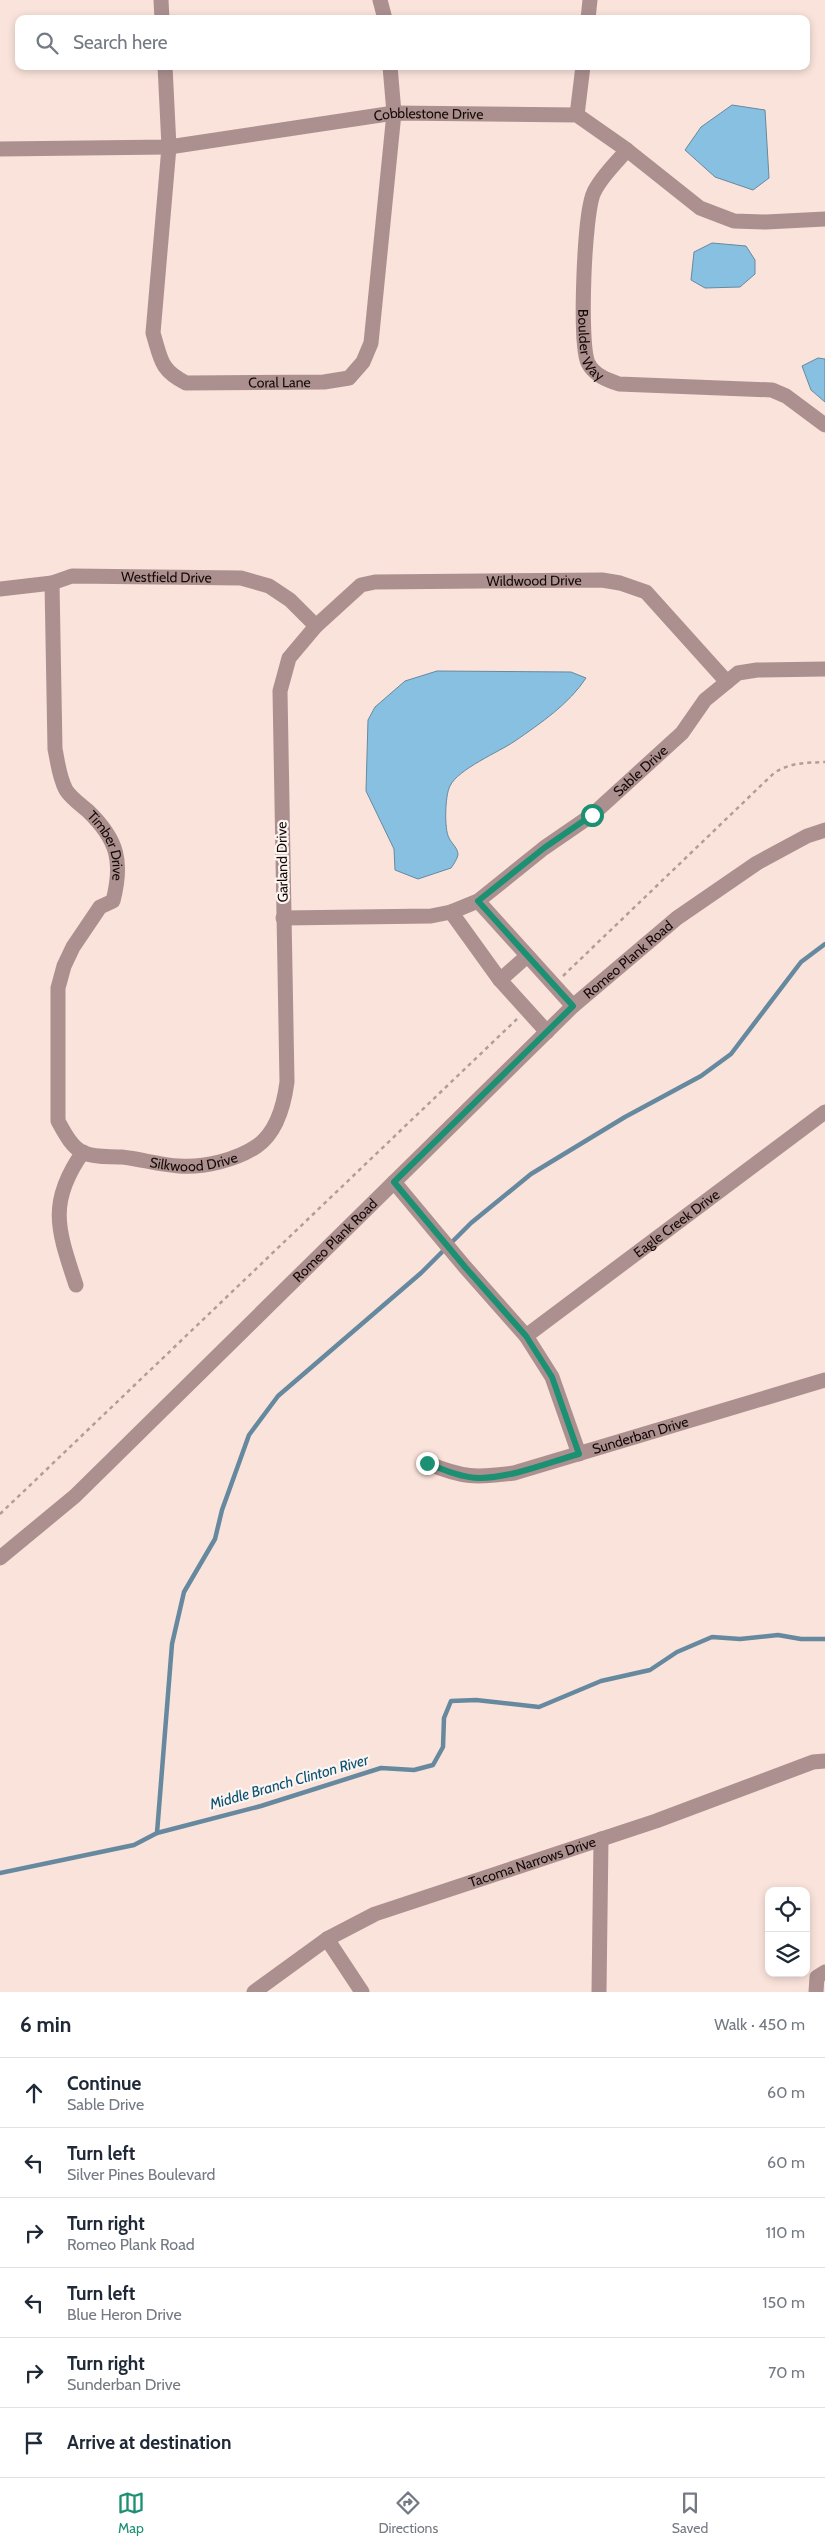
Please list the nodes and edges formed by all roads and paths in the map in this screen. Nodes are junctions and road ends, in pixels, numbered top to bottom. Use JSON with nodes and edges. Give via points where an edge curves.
{"nodes":[{"id":1,"x":161,"y":0,"type":"edge"},
{"id":2,"x":380,"y":0,"type":"edge"},
{"id":3,"x":590,"y":0,"type":"edge"},
{"id":4,"x":162,"y":15,"type":"edge"},
{"id":5,"x":384,"y":15,"type":"edge"},
{"id":6,"x":588,"y":15,"type":"edge"},
{"id":7,"x":165,"y":70,"type":"edge"},
{"id":8,"x":390,"y":70,"type":"edge"},
{"id":9,"x":583,"y":70,"type":"edge"},
{"id":10,"x":394,"y":113,"type":"junction"},
{"id":11,"x":577,"y":115,"type":"junction"},
{"id":12,"x":169,"y":147,"type":"junction"},
{"id":13,"x":0,"y":150,"type":"edge"},
{"id":14,"x":627,"y":150,"type":"junction"},
{"id":15,"x":825,"y":219,"type":"edge"},
{"id":16,"x":825,"y":425,"type":"edge"},
{"id":17,"x":52,"y":583,"type":"junction"},
{"id":18,"x":0,"y":589,"type":"edge"},
{"id":19,"x":316,"y":626,"type":"junction"},
{"id":20,"x":825,"y":669,"type":"edge"},
{"id":21,"x":727,"y":682,"type":"junction"},
{"id":22,"x":825,"y":762,"type":"edge"},
{"id":23,"x":825,"y":830,"type":"edge"},
{"id":24,"x":478,"y":901,"type":"junction"},
{"id":25,"x":451,"y":912,"type":"junction"},
{"id":26,"x":283,"y":918,"type":"junction"},
{"id":27,"x":526,"y":957,"type":"junction"},
{"id":28,"x":500,"y":980,"type":"junction"},
{"id":29,"x":553,"y":986,"type":"junction"},
{"id":30,"x":573,"y":1006,"type":"junction"},
{"id":31,"x":527,"y":1010,"type":"junction"},
{"id":32,"x":547,"y":1032,"type":"junction"},
{"id":33,"x":283,"y":1110,"type":"joint"},
{"id":34,"x":825,"y":1112,"type":"edge"},
{"id":35,"x":83,"y":1152,"type":"junction"},
{"id":36,"x":394,"y":1182,"type":"junction"},
{"id":37,"x":76,"y":1285,"type":"dead end"},
{"id":38,"x":526,"y":1336,"type":"junction"},
{"id":39,"x":825,"y":1380,"type":"edge"},
{"id":40,"x":579,"y":1454,"type":"junction"},
{"id":41,"x":427,"y":1463,"type":"dead end"},
{"id":42,"x":0,"y":1514,"type":"edge"},
{"id":43,"x":0,"y":1558,"type":"edge"},
{"id":44,"x":825,"y":1761,"type":"edge"},
{"id":45,"x":601,"y":1839,"type":"junction"},
{"id":46,"x":327,"y":1939,"type":"junction"},
{"id":47,"x":821,"y":1974,"type":"edge"},
{"id":48,"x":254,"y":1992,"type":"edge"},
{"id":49,"x":362,"y":1992,"type":"edge"},
{"id":50,"x":600,"y":1992,"type":"edge"},
{"id":51,"x":816,"y":1992,"type":"edge"}],
"edges":[{"from":1,"to":4,"type":"street"},
{"from":2,"to":5,"type":"street"},
{"from":3,"to":6,"type":"street"},
{"from":7,"to":12,"type":"street"},
{"from":8,"to":10,"type":"street"},
{"from":9,"to":11,"type":"street"},
{"from":10,"to":11,"type":"street","name":"Cobblestone Drive"},
{"from":10,"to":12,"type":"street","name":"Cobblestone Drive"},
{"from":10,"to":12,"type":"street","name":"Coral Lane","via":[[371,343],[350,378],[324,382],[186,383],[169,375],[153,333]]},
{"from":11,"to":14,"type":"street"},
{"from":12,"to":13,"type":"street","name":"Cobblestone Drive"},
{"from":14,"to":15,"type":"street","via":[[700,208],[734,222]]},
{"from":14,"to":16,"type":"street","name":"Boulder Way","via":[[593,192],[584,293],[588,363],[602,378],[619,384],[772,390],[786,396]]},
{"from":17,"to":18,"type":"street","name":"Westfield Drive"},
{"from":17,"to":19,"type":"street","name":"Westfield Drive","via":[[72,576],[242,578],[269,586],[290,600]]},
{"from":17,"to":35,"type":"street","name":"Timber Drive","via":[[55,749],[59,771],[67,791],[111,838],[118,857],[119,880],[114,901],[100,907],[73,946],[58,988],[58,1121],[68,1139]]},
{"from":19,"to":21,"type":"street","name":"Wildwood Drive","via":[[361,585],[375,582],[620,582],[646,592]]},
{"from":19,"to":26,"type":"street","name":"Garland Drive","via":[[289,658],[280,691]]},
{"from":20,"to":21,"type":"street","name":"Sable Drive","via":[[757,670],[738,673]]},
{"from":21,"to":24,"type":"street","name":"Sable Drive","via":[[705,700],[682,733],[592,815],[544,848]]},
{"from":22,"to":29,"type":"path","via":[[786,765],[774,773]]},
{"from":23,"to":30,"type":"street","name":"Romeo Plank Road","via":[[757,863],[677,918]]},
{"from":24,"to":25,"type":"street","name":"Sable Drive"},
{"from":24,"to":27,"type":"street"},
{"from":25,"to":26,"type":"street","name":"Sable Drive","via":[[431,916]]},
{"from":25,"to":28,"type":"street"},
{"from":26,"to":33,"type":"street","name":"Garland Drive","via":[[288,1082]]},
{"from":27,"to":28,"type":"street"},
{"from":27,"to":29,"type":"street"},
{"from":28,"to":31,"type":"street"},
{"from":29,"to":30,"type":"street"},
{"from":30,"to":32,"type":"street","name":"Romeo Plank Road"},
{"from":31,"to":32,"type":"street"},
{"from":31,"to":42,"type":"path"},
{"from":32,"to":36,"type":"street","name":"Romeo Plank Road"},
{"from":33,"to":35,"type":"street","name":"Silkwood Drive","via":[[257,1146],[206,1165],[180,1166]]},
{"from":34,"to":38,"type":"street","name":"Eagle Creek Drive"},
{"from":35,"to":37,"type":"street","via":[[68,1174],[60,1195],[60,1236]]},
{"from":36,"to":38,"type":"street"},
{"from":36,"to":43,"type":"street","name":"Romeo Plank Road","via":[[75,1496]]},
{"from":38,"to":40,"type":"street","via":[[552,1377]]},
{"from":39,"to":40,"type":"street","name":"Sunderban Drive"},
{"from":40,"to":41,"type":"street","name":"Sunderban Drive","via":[[514,1473],[479,1478],[454,1474]]},
{"from":44,"to":45,"type":"street","name":"Tacoma Narrows Drive","via":[[813,1762]]},
{"from":45,"to":46,"type":"street","name":"Tacoma Narrows Drive","via":[[375,1914]]},
{"from":45,"to":50,"type":"street"},
{"from":46,"to":48,"type":"street","name":"Tacoma Narrows Drive"},
{"from":46,"to":49,"type":"street"},
{"from":47,"to":51,"type":"street"}]}
